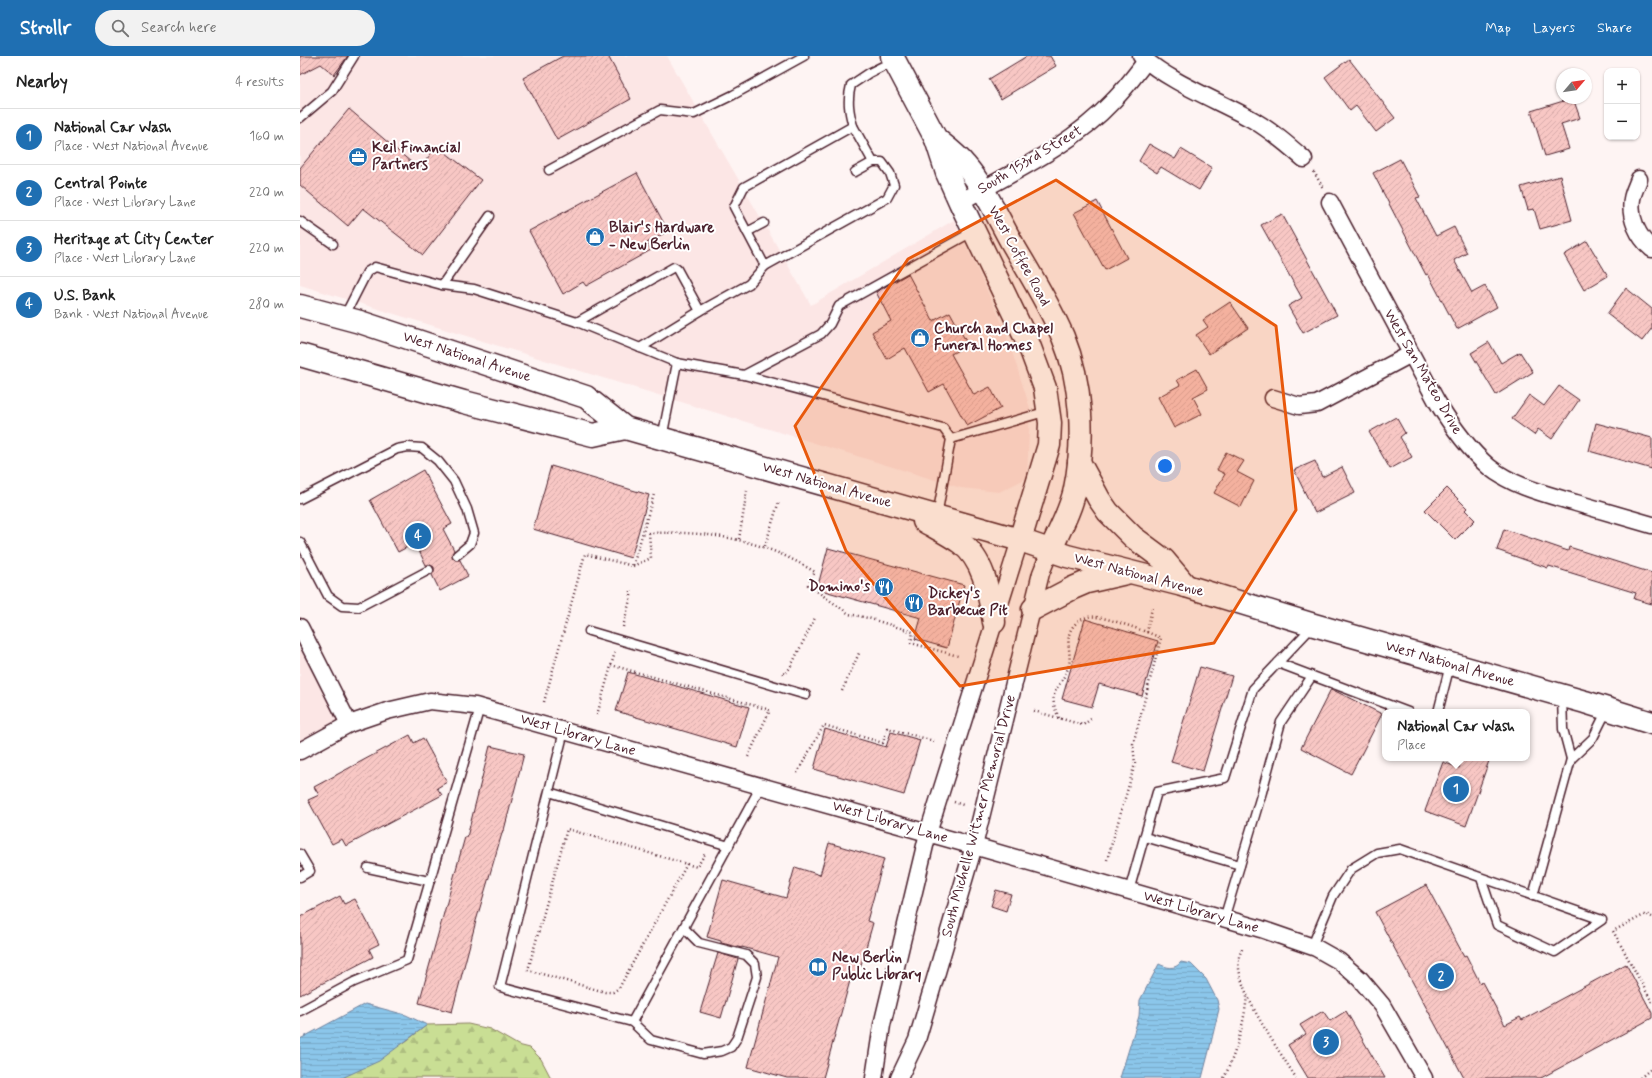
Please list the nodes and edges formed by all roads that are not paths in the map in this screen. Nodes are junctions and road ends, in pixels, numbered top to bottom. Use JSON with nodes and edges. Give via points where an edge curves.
{"nodes":[{"id":1,"x":354,"y":56,"type":"edge"},
{"id":2,"x":804,"y":56,"type":"edge"},
{"id":3,"x":893,"y":58,"type":"edge"},
{"id":4,"x":1144,"y":58,"type":"edge"},
{"id":5,"x":300,"y":118,"type":"edge"},
{"id":6,"x":853,"y":126,"type":"junction"},
{"id":7,"x":936,"y":139,"type":"junction"},
{"id":8,"x":1304,"y":159,"type":"road end"},
{"id":9,"x":873,"y":162,"type":"junction"},
{"id":10,"x":550,"y":170,"type":"dead end"},
{"id":11,"x":855,"y":172,"type":"dead end"},
{"id":12,"x":1639,"y":179,"type":"dead end"},
{"id":13,"x":982,"y":189,"type":"junction"},
{"id":14,"x":960,"y":202,"type":"junction"},
{"id":15,"x":1330,"y":202,"type":"road end"},
{"id":16,"x":490,"y":216,"type":"dead end"},
{"id":17,"x":300,"y":221,"type":"edge"},
{"id":18,"x":764,"y":223,"type":"dead end"},
{"id":19,"x":974,"y":231,"type":"junction"},
{"id":20,"x":747,"y":232,"type":"junction"},
{"id":21,"x":333,"y":244,"type":"dead end"},
{"id":22,"x":1652,"y":249,"type":"edge"},
{"id":23,"x":765,"y":266,"type":"junction"},
{"id":24,"x":442,"y":285,"type":"junction"},
{"id":25,"x":300,"y":306,"type":"edge"},
{"id":26,"x":700,"y":311,"type":"junction"},
{"id":27,"x":343,"y":318,"type":"junction"},
{"id":28,"x":300,"y":321,"type":"edge"},
{"id":29,"x":577,"y":322,"type":"junction"},
{"id":30,"x":640,"y":348,"type":"junction"},
{"id":31,"x":1411,"y":354,"type":"junction"},
{"id":32,"x":300,"y":355,"type":"edge"},
{"id":33,"x":677,"y":363,"type":"junction"},
{"id":34,"x":744,"y":375,"type":"junction"},
{"id":35,"x":1273,"y":398,"type":"dead end"},
{"id":36,"x":1049,"y":410,"type":"junction"},
{"id":37,"x":625,"y":428,"type":"junction"},
{"id":38,"x":662,"y":439,"type":"junction"},
{"id":39,"x":951,"y":439,"type":"junction"},
{"id":40,"x":1079,"y":462,"type":"junction"},
{"id":41,"x":300,"y":500,"type":"edge"},
{"id":42,"x":935,"y":522,"type":"junction"},
{"id":43,"x":1652,"y":525,"type":"edge"},
{"id":44,"x":1020,"y":540,"type":"junction"},
{"id":45,"x":300,"y":542,"type":"edge"},
{"id":46,"x":1050,"y":551,"type":"junction"},
{"id":47,"x":457,"y":555,"type":"dead end"},
{"id":48,"x":429,"y":570,"type":"dead end"},
{"id":49,"x":1130,"y":572,"type":"junction"},
{"id":50,"x":1186,"y":586,"type":"junction"},
{"id":51,"x":1033,"y":609,"type":"junction"},
{"id":52,"x":994,"y":622,"type":"junction"},
{"id":53,"x":1314,"y":625,"type":"junction"},
{"id":54,"x":300,"y":627,"type":"edge"},
{"id":55,"x":589,"y":631,"type":"dead end"},
{"id":56,"x":1278,"y":663,"type":"junction"},
{"id":57,"x":1450,"y":664,"type":"junction"},
{"id":58,"x":1312,"y":676,"type":"junction"},
{"id":59,"x":806,"y":695,"type":"dead end"},
{"id":60,"x":1562,"y":696,"type":"junction"},
{"id":61,"x":480,"y":707,"type":"junction"},
{"id":62,"x":1400,"y":709,"type":"edge"},
{"id":63,"x":1439,"y":709,"type":"edge"},
{"id":64,"x":1608,"y":709,"type":"junction"},
{"id":65,"x":1652,"y":723,"type":"edge"},
{"id":66,"x":349,"y":724,"type":"junction"},
{"id":67,"x":564,"y":731,"type":"junction"},
{"id":68,"x":300,"y":751,"type":"edge"},
{"id":69,"x":1572,"y":759,"type":"junction"},
{"id":70,"x":761,"y":786,"type":"junction"},
{"id":71,"x":549,"y":792,"type":"junction"},
{"id":72,"x":928,"y":833,"type":"junction"},
{"id":73,"x":1145,"y":837,"type":"junction"},
{"id":74,"x":729,"y":846,"type":"junction"},
{"id":75,"x":974,"y":846,"type":"junction"},
{"id":76,"x":300,"y":854,"type":"edge"},
{"id":77,"x":1240,"y":865,"type":"junction"},
{"id":78,"x":368,"y":868,"type":"dead end"},
{"id":79,"x":300,"y":876,"type":"edge"},
{"id":80,"x":1481,"y":878,"type":"junction"},
{"id":81,"x":429,"y":881,"type":"junction"},
{"id":82,"x":1129,"y":891,"type":"junction"},
{"id":83,"x":1533,"y":896,"type":"junction"},
{"id":84,"x":1224,"y":919,"type":"junction"},
{"id":85,"x":684,"y":928,"type":"junction"},
{"id":86,"x":1312,"y":946,"type":"junction"},
{"id":87,"x":300,"y":1011,"type":"edge"},
{"id":88,"x":632,"y":1022,"type":"junction"},
{"id":89,"x":874,"y":1078,"type":"edge"},
{"id":90,"x":899,"y":1078,"type":"edge"},
{"id":91,"x":1424,"y":1078,"type":"edge"}],
"edges":[{"from":1,"to":5,"type":"lane","via":[[332,91]]},
{"from":2,"to":10,"type":"lane","via":[[733,96],[694,114],[660,110]]},
{"from":3,"to":6,"type":"lane","via":[[850,85],[847,97]]},
{"from":3,"to":7,"type":"main road","name":"West Coffee Road"},
{"from":4,"to":8,"type":"street","via":[[1171,77],[1254,121],[1283,140]]},
{"from":4,"to":13,"type":"street","name":"South 153rd Street","via":[[1114,101],[1085,126],[1060,145]]},
{"from":6,"to":9,"type":"lane"},
{"from":6,"to":20,"type":"lane","via":[[744,187],[734,207]]},
{"from":7,"to":13,"type":"main road","name":"West Coffee Road","via":[[956,154]]},
{"from":7,"to":14,"type":"main road","name":"West Coffee Road"},
{"from":9,"to":11,"type":"lane"},
{"from":9,"to":23,"type":"lane","via":[[882,162],[890,173],[894,185],[887,198]]},
{"from":12,"to":22,"type":"street","via":[[1632,199],[1632,213],[1637,230]]},
{"from":13,"to":14,"type":"street","name":"South 153rd Street"},
{"from":13,"to":40,"type":"main road","name":"West Coffee Road","via":[[1048,307],[1065,343],[1078,392]]},
{"from":14,"to":19,"type":"main road","name":"West Coffee Road"},
{"from":15,"to":31,"type":"street","name":"West San Mateo Drive"},
{"from":16,"to":24,"type":"lane"},
{"from":17,"to":21,"type":"lane"},
{"from":18,"to":20,"type":"lane"},
{"from":19,"to":34,"type":"lane","via":[[839,306],[830,324],[821,334]]},
{"from":19,"to":36,"type":"main road","name":"West Coffee Road","via":[[1029,344],[1045,388]]},
{"from":20,"to":23,"type":"lane"},
{"from":23,"to":26,"type":"lane","via":[[749,284]]},
{"from":24,"to":27,"type":"lane","via":[[375,268],[366,272]]},
{"from":24,"to":29,"type":"lane","via":[[474,289]]},
{"from":25,"to":27,"type":"main road","name":"West National Avenue"},
{"from":26,"to":29,"type":"lane","via":[[674,267]]},
{"from":26,"to":30,"type":"lane"},
{"from":27,"to":28,"type":"main road","via":[[333,327],[326,328]]},
{"from":27,"to":37,"type":"main road","name":"West National Avenue","via":[[586,397]]},
{"from":29,"to":30,"type":"lane"},
{"from":30,"to":33,"type":"lane"},
{"from":31,"to":35,"type":"street","via":[[1317,404],[1299,406]]},
{"from":31,"to":43,"type":"street","name":"West San Mateo Drive","via":[[1454,430],[1490,467],[1512,481],[1540,493]]},
{"from":32,"to":37,"type":"main road","name":"West National Avenue","via":[[464,402],[593,435]]},
{"from":33,"to":34,"type":"lane"},
{"from":33,"to":38,"type":"lane"},
{"from":34,"to":39,"type":"lane","via":[[943,428]]},
{"from":36,"to":39,"type":"lane"},
{"from":36,"to":44,"type":"main road","name":"West Coffee Road","via":[[1049,445]]},
{"from":37,"to":38,"type":"main road","name":"West National Avenue"},
{"from":38,"to":42,"type":"main road","name":"West National Avenue","via":[[887,503]]},
{"from":39,"to":42,"type":"lane"},
{"from":40,"to":46,"type":"main road","name":"West Coffee Road","via":[[1071,504]]},
{"from":40,"to":50,"type":"main road","via":[[1108,512],[1120,525],[1164,560]]},
{"from":41,"to":47,"type":"lane","via":[[398,449],[422,448],[438,461],[454,481],[467,509],[474,533],[470,544]]},
{"from":42,"to":44,"type":"main road","name":"West National Avenue"},
{"from":42,"to":52,"type":"main road","via":[[962,544],[981,569],[988,589]]},
{"from":44,"to":46,"type":"main road","name":"West National Avenue"},
{"from":44,"to":52,"type":"street"},
{"from":45,"to":48,"type":"lane","via":[[328,596],[342,606],[359,607]]},
{"from":46,"to":49,"type":"main road","name":"West National Avenue"},
{"from":46,"to":51,"type":"street","name":"South Michelle Witmer Memorial Drive","via":[[1041,573]]},
{"from":49,"to":50,"type":"main road","name":"West National Avenue"},
{"from":49,"to":51,"type":"main road","via":[[1087,582]]},
{"from":50,"to":53,"type":"main road","name":"West National Avenue"},
{"from":51,"to":75,"type":"street","name":"South Michelle Witmer Memorial Drive"},
{"from":52,"to":72,"type":"street"},
{"from":53,"to":56,"type":"lane"},
{"from":53,"to":57,"type":"main road","name":"West National Avenue"},
{"from":54,"to":66,"type":"street"},
{"from":55,"to":59,"type":"lane"},
{"from":56,"to":58,"type":"lane"},
{"from":56,"to":73,"type":"lane","via":[[1253,689],[1225,778],[1157,792]]},
{"from":57,"to":60,"type":"main road","name":"West National Avenue"},
{"from":57,"to":63,"type":"lane"},
{"from":58,"to":62,"type":"lane"},
{"from":58,"to":77,"type":"lane","via":[[1280,722]]},
{"from":60,"to":64,"type":"main road","name":"West National Avenue"},
{"from":60,"to":69,"type":"lane","via":[[1563,729]]},
{"from":61,"to":66,"type":"street","name":"West Library Lane","via":[[430,701],[387,711]]},
{"from":61,"to":67,"type":"street","name":"West Library Lane"},
{"from":61,"to":81,"type":"lane"},
{"from":64,"to":65,"type":"main road","name":"West National Avenue"},
{"from":64,"to":69,"type":"lane","via":[[1593,738]]},
{"from":66,"to":68,"type":"street","name":"West Library Lane"},
{"from":67,"to":70,"type":"street","name":"West Library Lane"},
{"from":67,"to":71,"type":"lane"},
{"from":69,"to":83,"type":"lane"},
{"from":70,"to":72,"type":"street","name":"West Library Lane"},
{"from":70,"to":74,"type":"lane"},
{"from":71,"to":74,"type":"lane"},
{"from":71,"to":88,"type":"lane","via":[[500,986]]},
{"from":72,"to":75,"type":"street","name":"West Library Lane"},
{"from":72,"to":89,"type":"street","via":[[882,1025]]},
{"from":73,"to":77,"type":"lane"},
{"from":73,"to":82,"type":"lane"},
{"from":74,"to":85,"type":"lane"},
{"from":75,"to":82,"type":"street","name":"West Library Lane"},
{"from":75,"to":90,"type":"street","name":"South Michelle Witmer Memorial Drive","via":[[917,1040]]},
{"from":76,"to":79,"type":"lane","via":[[310,871]]},
{"from":77,"to":84,"type":"lane"},
{"from":78,"to":81,"type":"lane"},
{"from":80,"to":83,"type":"lane"},
{"from":80,"to":83,"type":"lane","via":[[1497,925],[1555,952],[1602,920]]},
{"from":80,"to":86,"type":"lane","via":[[1400,849],[1376,853],[1351,869],[1333,896]]},
{"from":81,"to":87,"type":"lane","via":[[407,960],[354,982]]},
{"from":82,"to":84,"type":"street","name":"West Library Lane"},
{"from":84,"to":86,"type":"street","name":"West Library Lane"},
{"from":85,"to":88,"type":"lane"},
{"from":85,"to":88,"type":"lane","via":[[699,942],[746,955],[755,964],[757,977],[737,1038],[731,1047],[703,1054],[651,1040]]},
{"from":86,"to":91,"type":"street","name":"West Library Lane","via":[[1339,961],[1360,979],[1382,1005]]}]}
